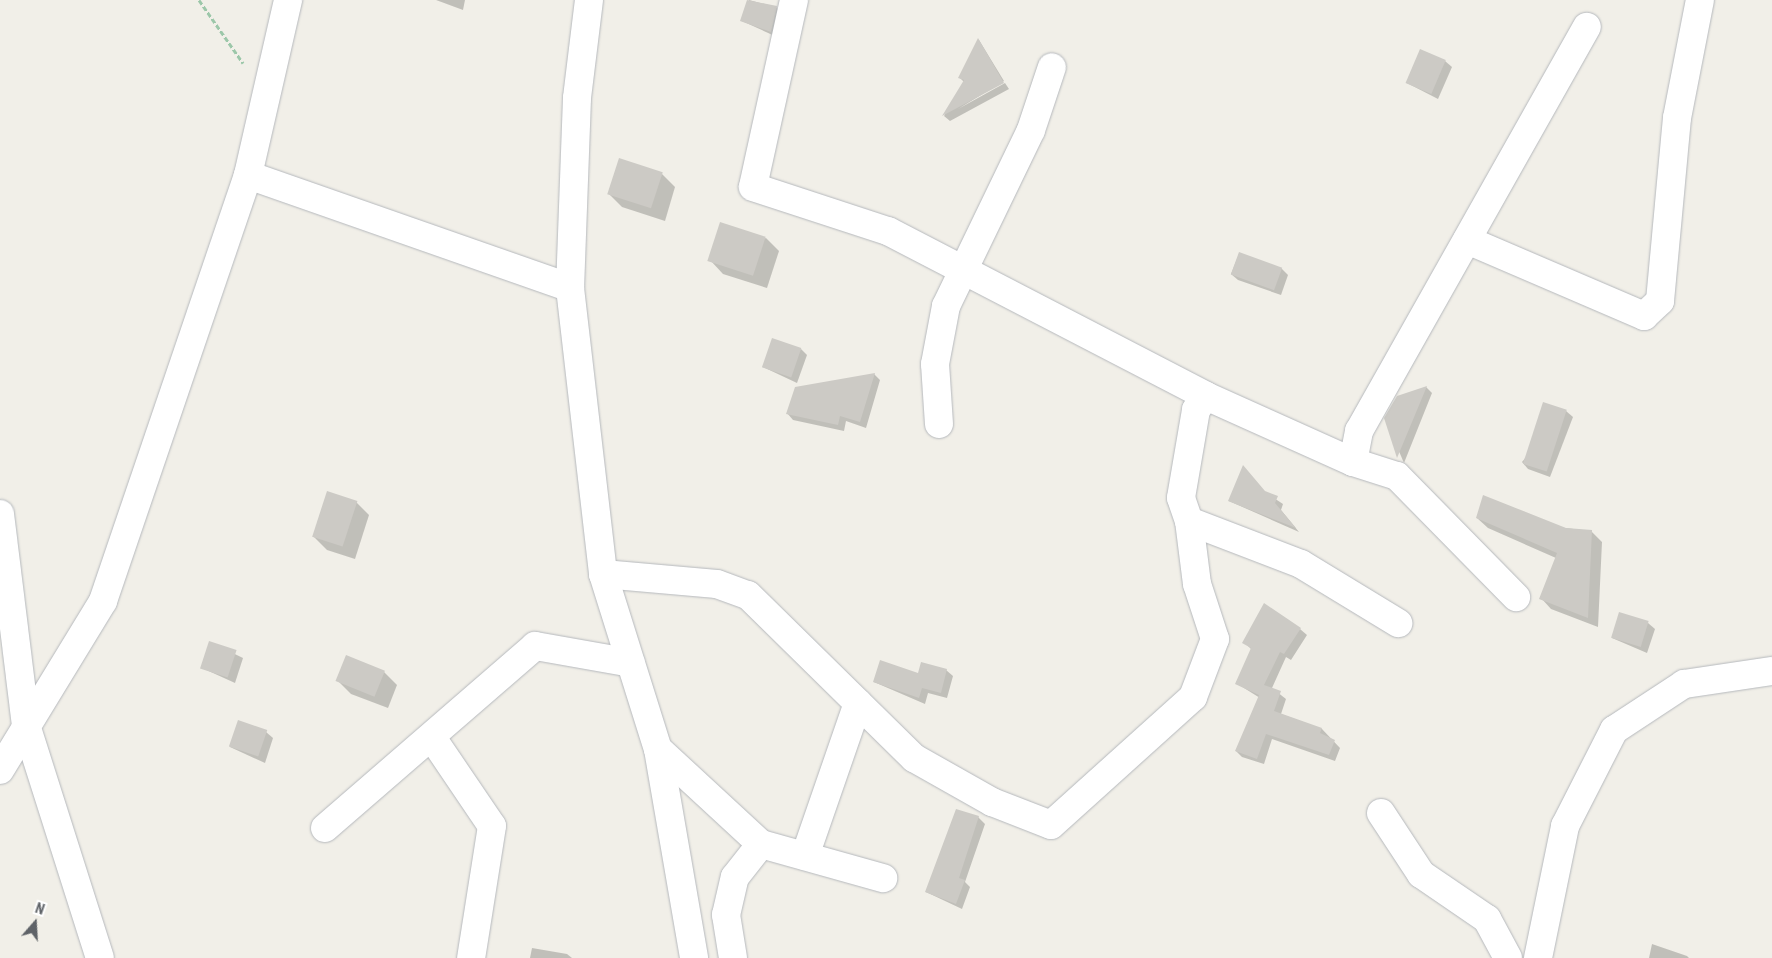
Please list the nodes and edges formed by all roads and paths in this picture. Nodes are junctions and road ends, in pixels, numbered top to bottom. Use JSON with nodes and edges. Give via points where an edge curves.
{"nodes":[{"id":1,"x":199,"y":0,"type":"edge"},
{"id":2,"x":288,"y":0,"type":"edge"},
{"id":3,"x":589,"y":0,"type":"edge"},
{"id":4,"x":794,"y":0,"type":"edge"},
{"id":5,"x":1700,"y":0,"type":"edge"},
{"id":6,"x":1587,"y":27,"type":"dead end"},
{"id":7,"x":1052,"y":67,"type":"dead end"},
{"id":8,"x":267,"y":93,"type":"junction"},
{"id":9,"x":248,"y":175,"type":"junction"},
{"id":10,"x":1467,"y":240,"type":"junction"},
{"id":11,"x":964,"y":268,"type":"junction"},
{"id":12,"x":570,"y":288,"type":"junction"},
{"id":13,"x":1206,"y":396,"type":"junction"},
{"id":14,"x":939,"y":424,"type":"dead end"},
{"id":15,"x":1353,"y":462,"type":"junction"},
{"id":16,"x":0,"y":514,"type":"edge"},
{"id":17,"x":1189,"y":521,"type":"junction"},
{"id":18,"x":603,"y":574,"type":"junction"},
{"id":19,"x":1516,"y":597,"type":"dead end"},
{"id":20,"x":1398,"y":623,"type":"dead end"},
{"id":21,"x":631,"y":663,"type":"junction"},
{"id":22,"x":1772,"y":671,"type":"edge"},
{"id":23,"x":858,"y":703,"type":"junction"},
{"id":24,"x":26,"y":725,"type":"junction"},
{"id":25,"x":433,"y":739,"type":"junction"},
{"id":26,"x":658,"y":749,"type":"junction"},
{"id":27,"x":0,"y":770,"type":"edge"},
{"id":28,"x":1381,"y":813,"type":"dead end"},
{"id":29,"x":325,"y":828,"type":"dead end"},
{"id":30,"x":761,"y":844,"type":"junction"},
{"id":31,"x":805,"y":856,"type":"junction"},
{"id":32,"x":883,"y":878,"type":"dead end"},
{"id":33,"x":694,"y":956,"type":"edge"},
{"id":34,"x":100,"y":958,"type":"edge"},
{"id":35,"x":471,"y":958,"type":"edge"},
{"id":36,"x":732,"y":958,"type":"edge"},
{"id":37,"x":1508,"y":958,"type":"edge"},
{"id":38,"x":1538,"y":958,"type":"edge"}],
"edges":[{"from":1,"to":8,"type":"path"},
{"from":2,"to":8,"type":"street"},
{"from":3,"to":12,"type":"street","via":[[577,98]]},
{"from":4,"to":11,"type":"street","via":[[753,187],[888,231]]},
{"from":5,"to":10,"type":"street","via":[[1677,118],[1660,301],[1644,316]]},
{"from":6,"to":10,"type":"street"},
{"from":7,"to":11,"type":"street","via":[[1031,130]]},
{"from":8,"to":9,"type":"street"},
{"from":9,"to":12,"type":"street"},
{"from":9,"to":24,"type":"street","via":[[104,601]]},
{"from":10,"to":15,"type":"street","via":[[1359,431]]},
{"from":11,"to":13,"type":"street"},
{"from":11,"to":14,"type":"street","via":[[946,306],[935,364]]},
{"from":12,"to":18,"type":"street"},
{"from":13,"to":15,"type":"street"},
{"from":13,"to":17,"type":"street","via":[[1196,410],[1181,498]]},
{"from":15,"to":19,"type":"street","via":[[1397,476]]},
{"from":16,"to":24,"type":"street"},
{"from":17,"to":20,"type":"street","via":[[1301,564]]},
{"from":17,"to":23,"type":"street","via":[[1197,584],[1215,639],[1193,697],[1051,825],[992,802],[914,758]]},
{"from":18,"to":21,"type":"street"},
{"from":18,"to":23,"type":"street","via":[[717,584],[748,595]]},
{"from":21,"to":25,"type":"street","via":[[536,646]]},
{"from":21,"to":26,"type":"street"},
{"from":22,"to":38,"type":"street","via":[[1684,684],[1614,730],[1565,826]]},
{"from":23,"to":31,"type":"street"},
{"from":24,"to":27,"type":"street"},
{"from":24,"to":34,"type":"street"},
{"from":25,"to":29,"type":"street"},
{"from":25,"to":35,"type":"street","via":[[492,826]]},
{"from":26,"to":30,"type":"street"},
{"from":26,"to":33,"type":"street"},
{"from":28,"to":37,"type":"street","via":[[1421,874],[1488,919]]},
{"from":30,"to":31,"type":"street"},
{"from":30,"to":36,"type":"street","via":[[733,887],[726,916]]},
{"from":31,"to":32,"type":"street"},
{"from":33,"to":36,"type":"street"}]}
